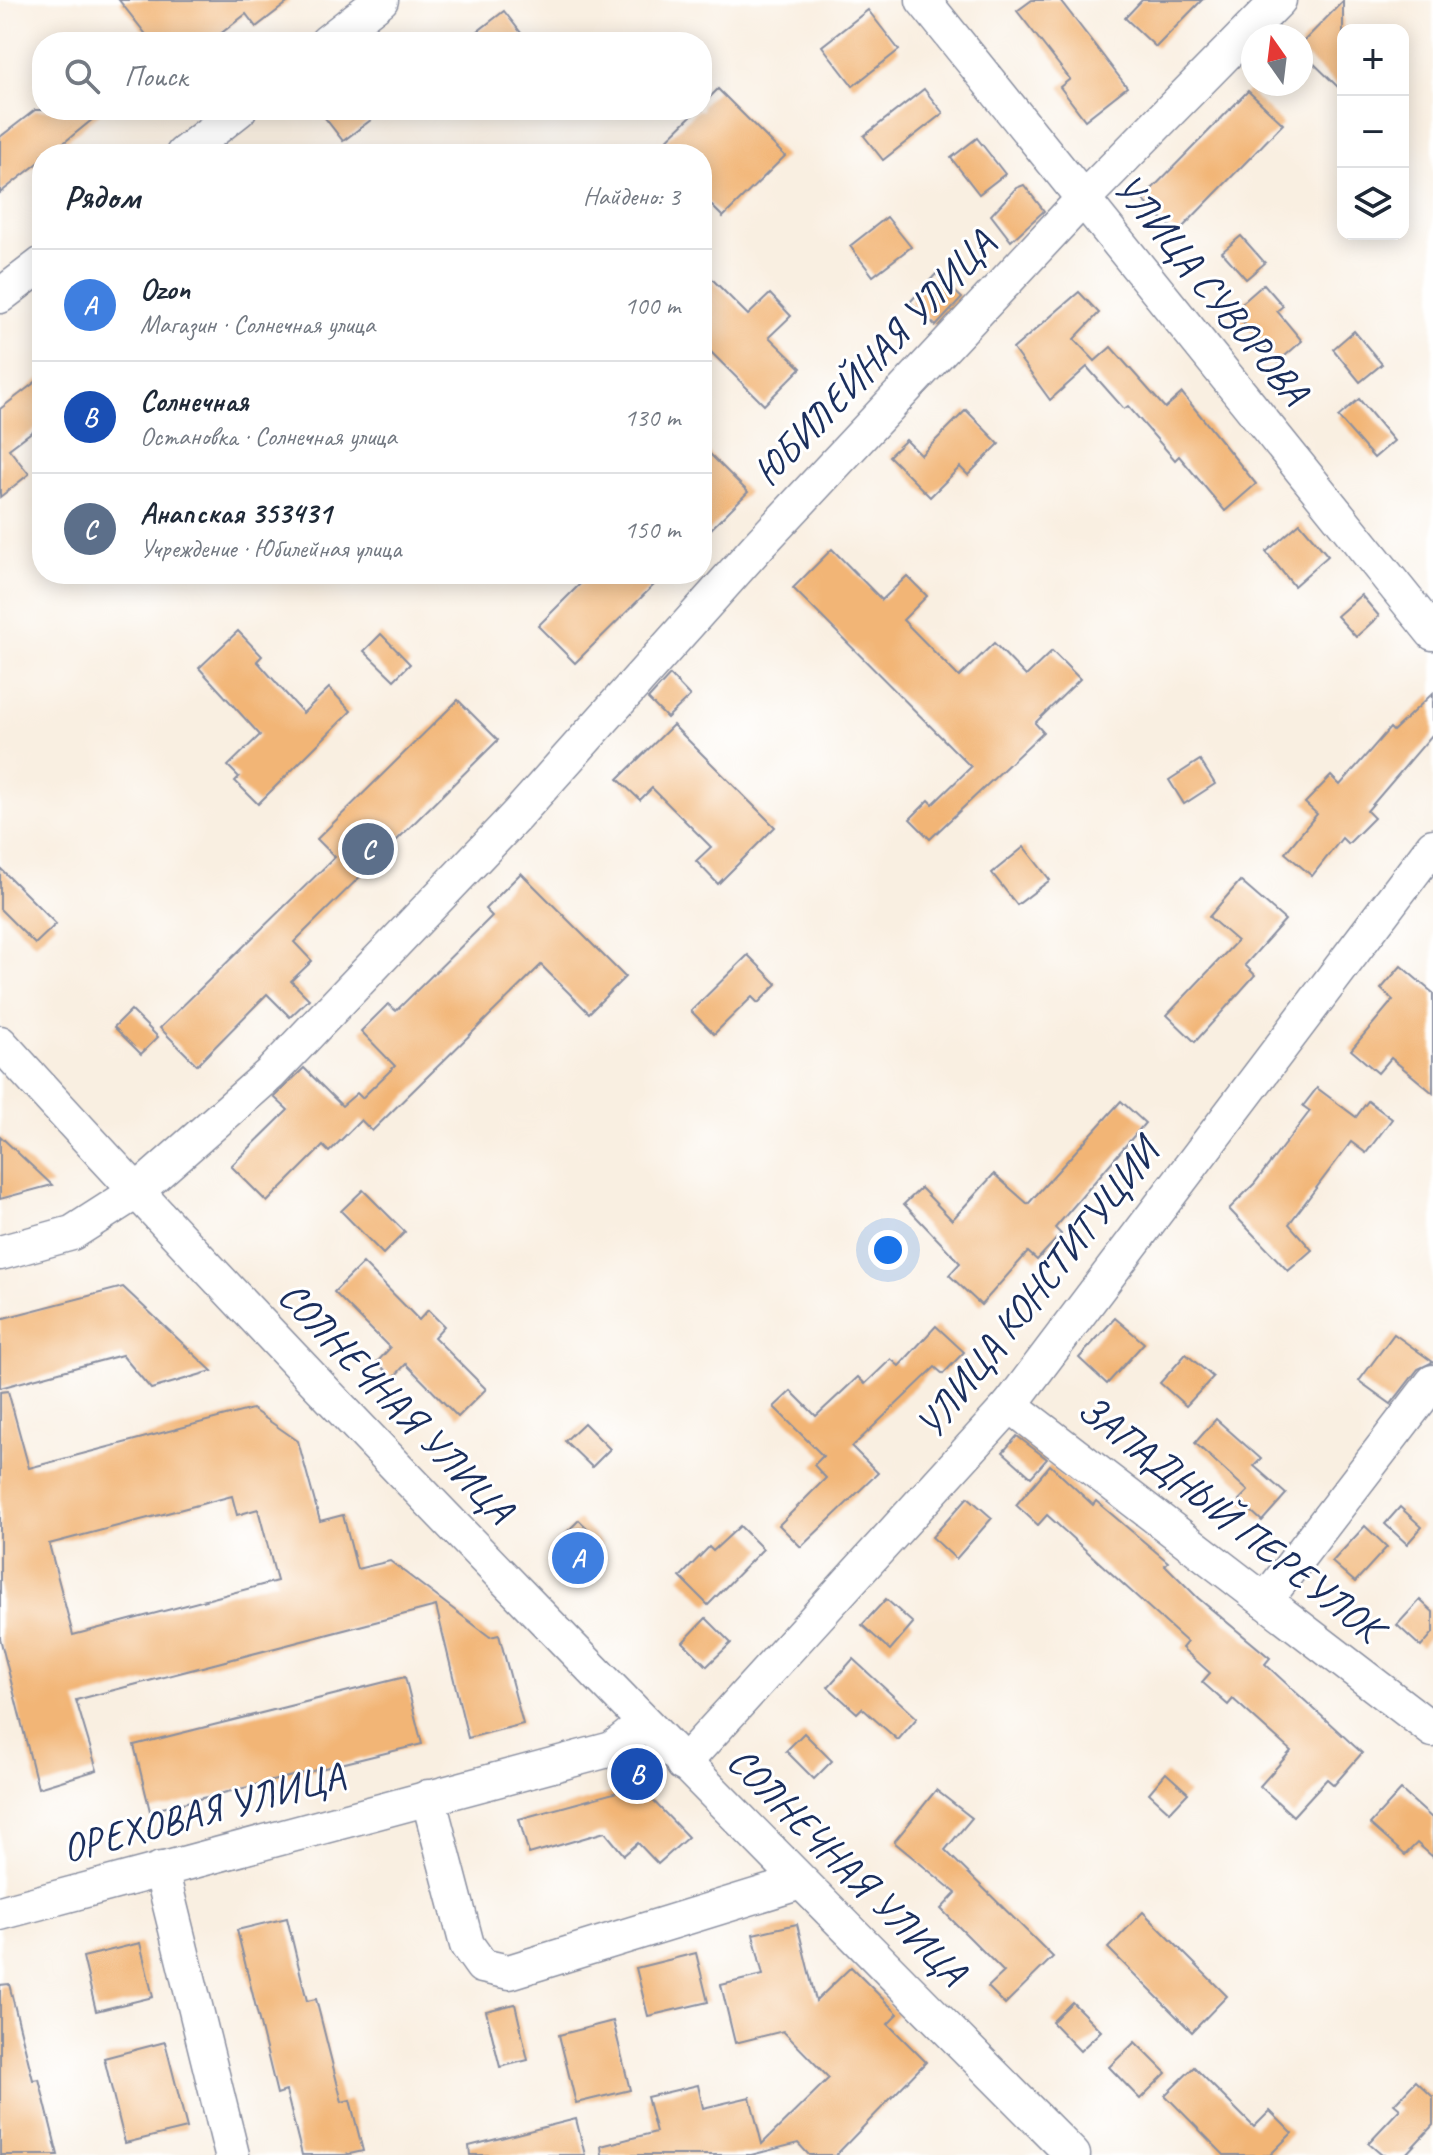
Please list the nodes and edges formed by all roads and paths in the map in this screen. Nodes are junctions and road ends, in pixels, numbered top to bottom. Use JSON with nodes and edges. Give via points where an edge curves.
{"nodes":[{"id":1,"x":381,"y":0,"type":"edge"},
{"id":2,"x":923,"y":0,"type":"edge"},
{"id":3,"x":1279,"y":0,"type":"edge"},
{"id":4,"x":340,"y":32,"type":"edge"},
{"id":5,"x":226,"y":120,"type":"edge"},
{"id":6,"x":196,"y":144,"type":"edge"},
{"id":7,"x":1082,"y":200,"type":"junction"},
{"id":8,"x":32,"y":272,"type":"edge"},
{"id":9,"x":0,"y":296,"type":"edge"},
{"id":10,"x":1433,"y":633,"type":"edge"},
{"id":11,"x":1433,"y":846,"type":"edge"},
{"id":12,"x":0,"y":1043,"type":"edge"},
{"id":13,"x":136,"y":1192,"type":"junction"},
{"id":14,"x":0,"y":1253,"type":"edge"},
{"id":15,"x":1433,"y":1382,"type":"edge"},
{"id":16,"x":1010,"y":1405,"type":"junction"},
{"id":17,"x":1265,"y":1601,"type":"junction"},
{"id":18,"x":644,"y":1724,"type":"junction"},
{"id":19,"x":1433,"y":1730,"type":"edge"},
{"id":20,"x":683,"y":1764,"type":"junction"},
{"id":21,"x":428,"y":1797,"type":"junction"},
{"id":22,"x":161,"y":1869,"type":"junction"},
{"id":23,"x":801,"y":1882,"type":"junction"},
{"id":24,"x":0,"y":1913,"type":"edge"},
{"id":25,"x":232,"y":2155,"type":"edge"},
{"id":26,"x":1073,"y":2155,"type":"edge"}],
"edges":[{"from":1,"to":4,"type":"street"},
{"from":2,"to":7,"type":"street","name":"УЛИЦА СУВОРОВА"},
{"from":3,"to":7,"type":"street","name":"ЮБИЛЕЙНАЯ УЛИЦА"},
{"from":5,"to":6,"type":"street"},
{"from":7,"to":10,"type":"street","name":"УЛИЦА СУВОРОВА"},
{"from":7,"to":13,"type":"street","name":"ЮБИЛЕЙНАЯ УЛИЦА","via":[[758,546],[496,837],[270,1074]]},
{"from":8,"to":9,"type":"street"},
{"from":11,"to":16,"type":"street","name":"УЛИЦА КОНСТИТУЦИИ"},
{"from":12,"to":13,"type":"street","name":"СОЛНЕЧНАЯ УЛИЦА"},
{"from":13,"to":14,"type":"street","name":"ЮБИЛЕЙНАЯ УЛИЦА","via":[[72,1233]]},
{"from":13,"to":18,"type":"street","name":"СОЛНЕЧНАЯ УЛИЦА"},
{"from":15,"to":17,"type":"street"},
{"from":16,"to":17,"type":"street","name":"ЗАПАДНЫЙ ПЕРЕУЛОК"},
{"from":16,"to":20,"type":"street","name":"УЛИЦА КОНСТИТУЦИИ"},
{"from":17,"to":19,"type":"street","name":"ЗАПАДНЫЙ ПЕРЕУЛОК"},
{"from":18,"to":20,"type":"street","name":"СОЛНЕЧНАЯ УЛИЦА"},
{"from":18,"to":21,"type":"street","name":"ОРЕХОВАЯ УЛИЦА","via":[[612,1749]]},
{"from":20,"to":23,"type":"street","name":"СОЛНЕЧНАЯ УЛИЦА"},
{"from":21,"to":22,"type":"street","name":"ОРЕХОВАЯ УЛИЦА"},
{"from":21,"to":23,"type":"street","via":[[467,1945],[482,1966],[509,1972]]},
{"from":22,"to":24,"type":"street","name":"ОРЕХОВАЯ УЛИЦА"},
{"from":22,"to":25,"type":"street"},
{"from":23,"to":26,"type":"street","name":"СОЛНЕЧНАЯ УЛИЦА"}]}
